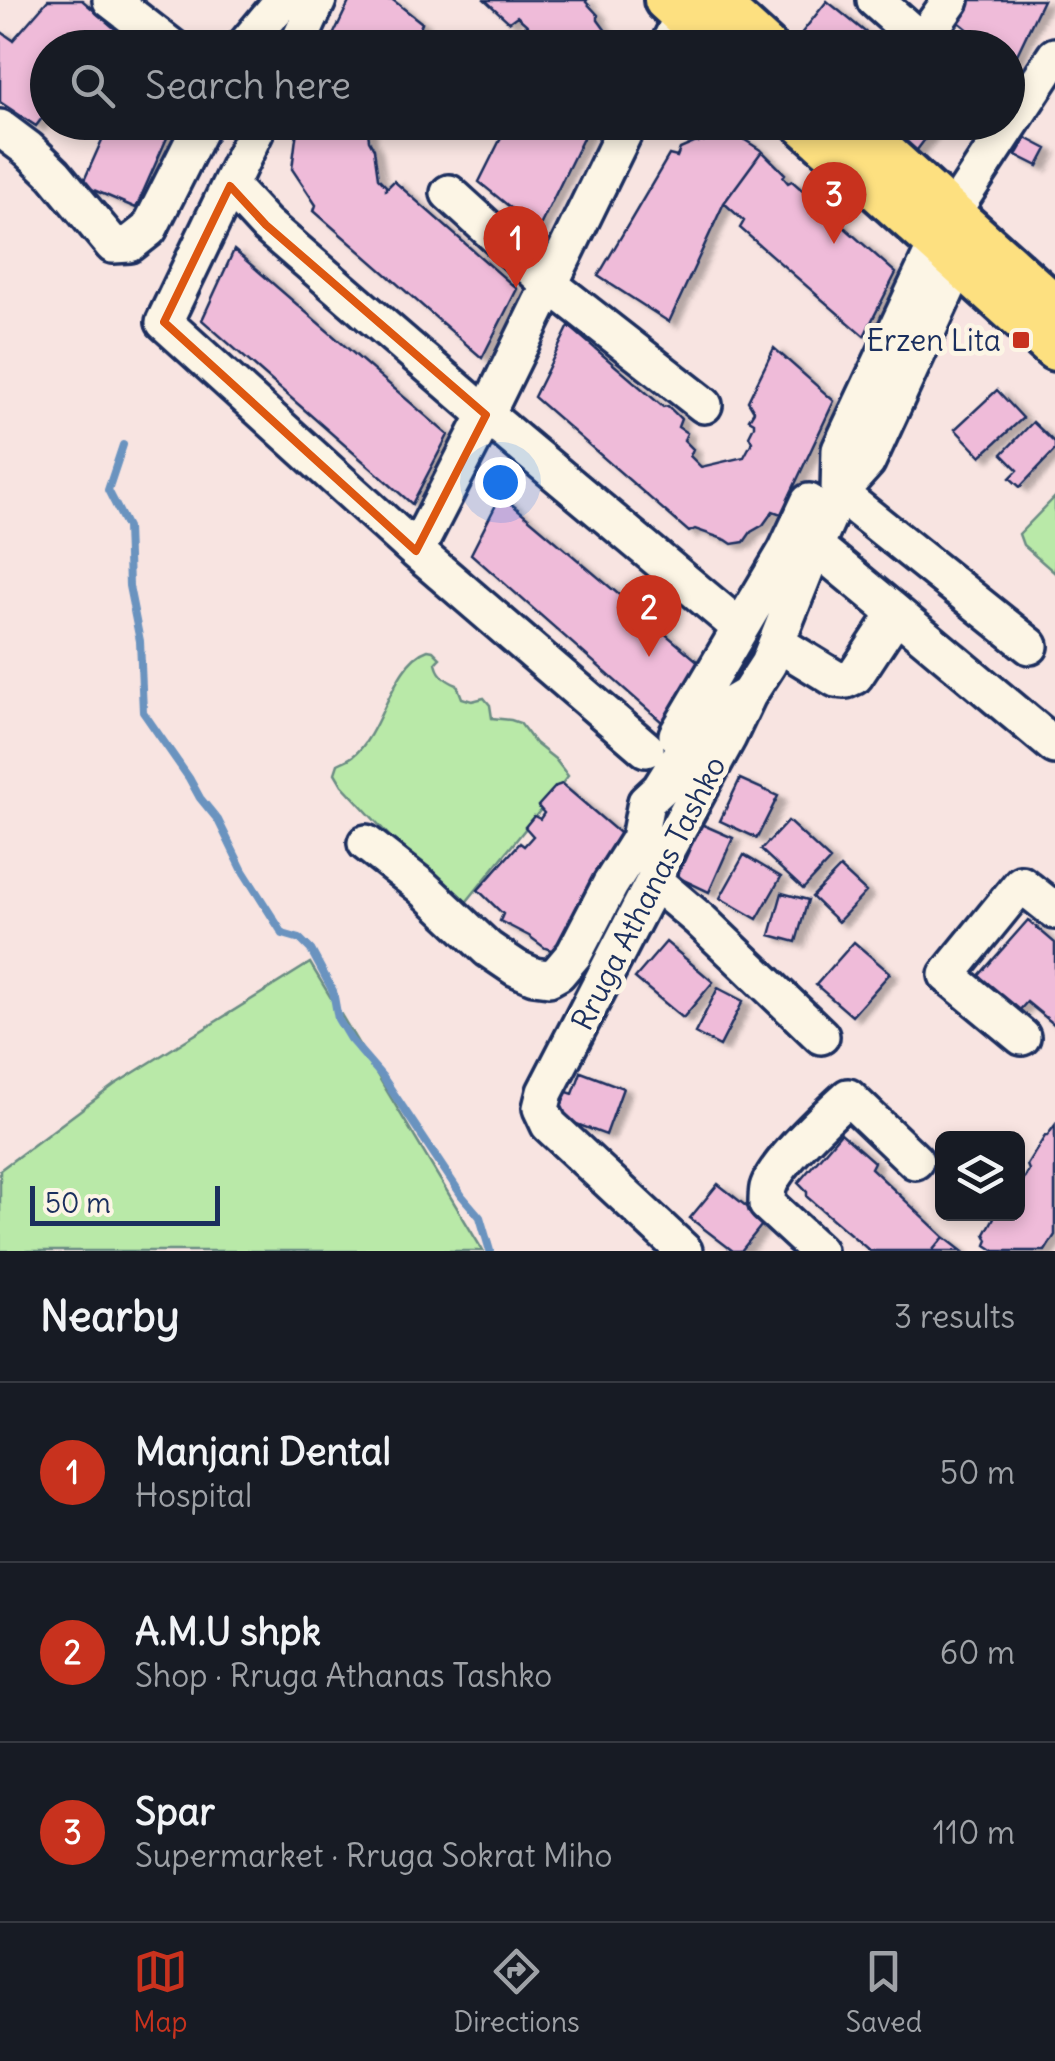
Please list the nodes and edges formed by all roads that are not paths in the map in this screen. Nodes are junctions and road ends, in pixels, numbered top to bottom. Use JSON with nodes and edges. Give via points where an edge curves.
{"nodes":[{"id":1,"x":110,"y":0,"type":"edge"},
{"id":2,"x":283,"y":0,"type":"edge"},
{"id":3,"x":318,"y":0,"type":"edge"},
{"id":4,"x":875,"y":0,"type":"edge"},
{"id":5,"x":951,"y":0,"type":"edge"},
{"id":6,"x":682,"y":16,"type":"edge"},
{"id":7,"x":150,"y":30,"type":"edge"},
{"id":8,"x":257,"y":30,"type":"edge"},
{"id":9,"x":304,"y":30,"type":"edge"},
{"id":10,"x":719,"y":30,"type":"edge"},
{"id":11,"x":909,"y":30,"type":"edge"},
{"id":12,"x":933,"y":30,"type":"edge"},
{"id":13,"x":1055,"y":56,"type":"edge"},
{"id":14,"x":1055,"y":79,"type":"edge"},
{"id":15,"x":1025,"y":91,"type":"edge"},
{"id":16,"x":1025,"y":126,"type":"edge"},
{"id":17,"x":0,"y":128,"type":"edge"},
{"id":18,"x":194,"y":140,"type":"edge"},
{"id":19,"x":252,"y":140,"type":"edge"},
{"id":20,"x":620,"y":140,"type":"edge"},
{"id":21,"x":826,"y":140,"type":"edge"},
{"id":22,"x":866,"y":140,"type":"edge"},
{"id":23,"x":997,"y":140,"type":"edge"},
{"id":24,"x":1016,"y":140,"type":"edge"},
{"id":25,"x":230,"y":186,"type":"junction"},
{"id":26,"x":449,"y":193,"type":"dead end"},
{"id":27,"x":955,"y":237,"type":"junction"},
{"id":28,"x":549,"y":284,"type":"junction"},
{"id":29,"x":1055,"y":307,"type":"edge"},
{"id":30,"x":1055,"y":349,"type":"edge"},
{"id":31,"x":704,"y":406,"type":"dead end"},
{"id":32,"x":486,"y":415,"type":"junction"},
{"id":33,"x":824,"y":497,"type":"junction"},
{"id":34,"x":804,"y":540,"type":"junction"},
{"id":35,"x":416,"y":550,"type":"junction"},
{"id":36,"x":890,"y":608,"type":"junction"},
{"id":37,"x":739,"y":628,"type":"junction"},
{"id":38,"x":776,"y":643,"type":"junction"},
{"id":39,"x":1030,"y":646,"type":"dead end"},
{"id":40,"x":748,"y":696,"type":"junction"},
{"id":41,"x":1055,"y":746,"type":"edge"},
{"id":42,"x":366,"y":843,"type":"dead end"},
{"id":43,"x":654,"y":880,"type":"junction"},
{"id":44,"x":1055,"y":911,"type":"edge"},
{"id":45,"x":821,"y":1036,"type":"dead end"},
{"id":46,"x":1022,"y":1037,"type":"dead end"},
{"id":47,"x":915,"y":1161,"type":"dead end"},
{"id":48,"x":684,"y":1251,"type":"edge"},
{"id":49,"x":818,"y":1251,"type":"edge"}],
"edges":[{"from":1,"to":7,"type":"street"},
{"from":2,"to":8,"type":"street"},
{"from":3,"to":9,"type":"street"},
{"from":4,"to":11,"type":"street"},
{"from":5,"to":12,"type":"street"},
{"from":6,"to":10,"type":"main road"},
{"from":13,"to":15,"type":"street"},
{"from":14,"to":16,"type":"street"},
{"from":17,"to":18,"type":"street","via":[[48,168],[113,245],[130,244],[149,229]]},
{"from":19,"to":25,"type":"street"},
{"from":20,"to":28,"type":"street"},
{"from":21,"to":27,"type":"main road"},
{"from":22,"to":27,"type":"main road"},
{"from":23,"to":27,"type":"street"},
{"from":24,"to":27,"type":"street"},
{"from":25,"to":32,"type":"street"},
{"from":25,"to":35,"type":"street","via":[[164,322]]},
{"from":26,"to":28,"type":"street"},
{"from":27,"to":29,"type":"main road"},
{"from":27,"to":30,"type":"main road"},
{"from":27,"to":33,"type":"street","name":"Rruga Athanas Tashko","via":[[840,450]]},
{"from":28,"to":31,"type":"street"},
{"from":28,"to":32,"type":"street"},
{"from":32,"to":35,"type":"street"},
{"from":32,"to":37,"type":"street"},
{"from":33,"to":34,"type":"street","name":"Rruga Athanas Tashko"},
{"from":33,"to":39,"type":"street"},
{"from":34,"to":36,"type":"street"},
{"from":34,"to":37,"type":"street"},
{"from":34,"to":38,"type":"street","name":"Rruga Athanas Tashko"},
{"from":35,"to":37,"type":"street","via":[[659,746]]},
{"from":36,"to":38,"type":"street","via":[[890,623],[846,680]]},
{"from":36,"to":41,"type":"street"},
{"from":38,"to":40,"type":"street","name":"Rruga Athanas Tashko"},
{"from":40,"to":42,"type":"street","via":[[695,733],[646,802],[639,839],[574,954],[549,978],[516,968],[488,949]]},
{"from":40,"to":43,"type":"street","name":"Rruga Athanas Tashko"},
{"from":43,"to":45,"type":"street"},
{"from":43,"to":48,"type":"street","name":"Rruga Athanas Tashko","via":[[541,1108],[549,1125]]},
{"from":44,"to":46,"type":"street","via":[[1022,884],[948,975]]},
{"from":47,"to":49,"type":"street","via":[[848,1097],[830,1113],[768,1186],[767,1204]]}]}
